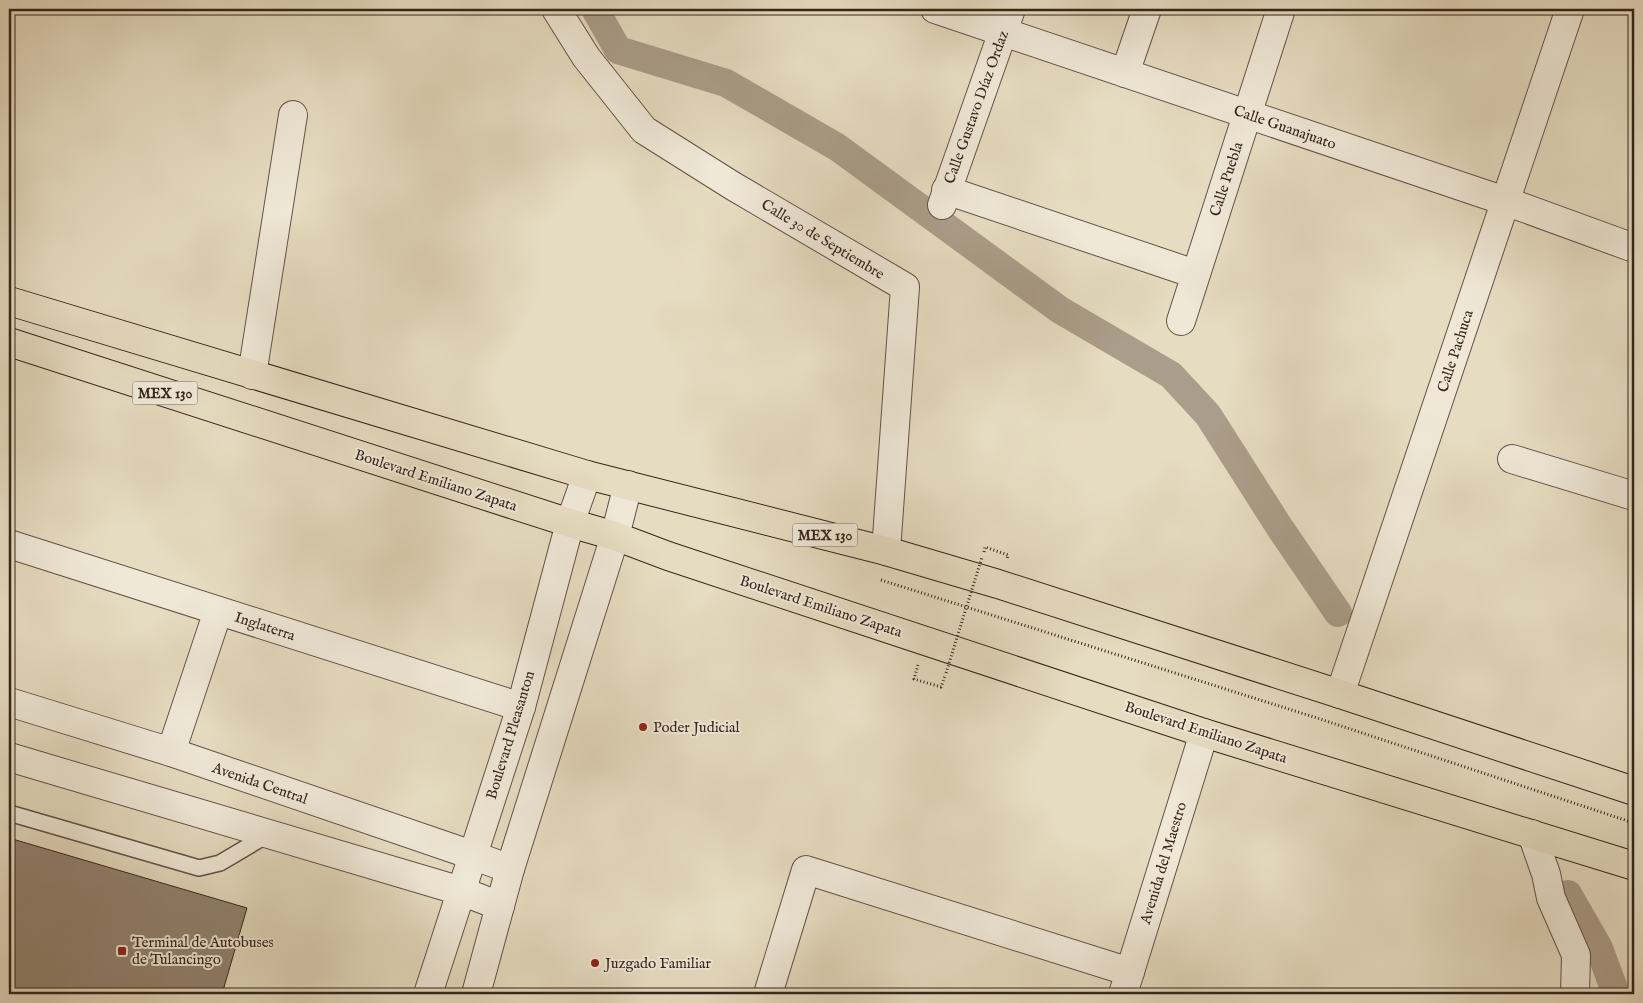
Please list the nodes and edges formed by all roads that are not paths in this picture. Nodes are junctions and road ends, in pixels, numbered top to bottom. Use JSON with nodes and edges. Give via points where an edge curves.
{"nodes":[{"id":1,"x":556,"y":9,"type":"edge"},
{"id":2,"x":935,"y":9,"type":"edge"},
{"id":3,"x":1147,"y":9,"type":"edge"},
{"id":4,"x":1281,"y":9,"type":"edge"},
{"id":5,"x":1565,"y":10,"type":"edge"},
{"id":6,"x":1008,"y":20,"type":"edge"},
{"id":7,"x":1125,"y":73,"type":"junction"},
{"id":8,"x":293,"y":115,"type":"dead end"},
{"id":9,"x":1247,"y":115,"type":"junction"},
{"id":10,"x":1505,"y":201,"type":"junction"},
{"id":11,"x":1634,"y":248,"type":"edge"},
{"id":12,"x":1195,"y":274,"type":"junction"},
{"id":13,"x":9,"y":300,"type":"edge"},
{"id":14,"x":1181,"y":321,"type":"dead end"},
{"id":15,"x":9,"y":345,"type":"edge"},
{"id":16,"x":252,"y":375,"type":"junction"},
{"id":17,"x":1512,"y":459,"type":"dead end"},
{"id":18,"x":587,"y":475,"type":"junction"},
{"id":19,"x":628,"y":485,"type":"junction"},
{"id":20,"x":1634,"y":496,"type":"edge"},
{"id":21,"x":570,"y":523,"type":"junction"},
{"id":22,"x":614,"y":536,"type":"junction"},
{"id":23,"x":9,"y":544,"type":"edge"},
{"id":24,"x":886,"y":551,"type":"junction"},
{"id":25,"x":218,"y":611,"type":"junction"},
{"id":26,"x":1340,"y":694,"type":"junction"},
{"id":27,"x":9,"y":702,"type":"edge"},
{"id":28,"x":521,"y":707,"type":"junction"},
{"id":29,"x":1204,"y":733,"type":"junction"},
{"id":30,"x":171,"y":752,"type":"junction"},
{"id":31,"x":9,"y":757,"type":"edge"},
{"id":32,"x":1634,"y":791,"type":"edge"},
{"id":33,"x":9,"y":813,"type":"edge"},
{"id":34,"x":269,"y":834,"type":"junction"},
{"id":35,"x":1532,"y":834,"type":"junction"},
{"id":36,"x":472,"y":854,"type":"junction"},
{"id":37,"x":1634,"y":866,"type":"edge"},
{"id":38,"x":510,"y":869,"type":"junction"},
{"id":39,"x":461,"y":891,"type":"junction"},
{"id":40,"x":500,"y":906,"type":"junction"},
{"id":41,"x":1126,"y":983,"type":"edge"},
{"id":42,"x":428,"y":994,"type":"edge"},
{"id":43,"x":476,"y":994,"type":"edge"},
{"id":44,"x":768,"y":994,"type":"edge"},
{"id":45,"x":1575,"y":994,"type":"edge"}],
"edges":[{"from":1,"to":24,"type":"street","name":"Calle 30 de Septiembre","via":[[586,57],[644,130],[905,287]]},
{"from":2,"to":6,"type":"street","name":"Calle Guanajuato"},
{"from":3,"to":7,"type":"street"},
{"from":4,"to":9,"type":"street","name":"Calle Puebla"},
{"from":5,"to":10,"type":"street","name":"Calle Pachuca"},
{"from":6,"to":7,"type":"street","name":"Calle Guanajuato"},
{"from":6,"to":12,"type":"street","name":"Calle Gustavo Díaz Ordaz","via":[[944,198]]},
{"from":7,"to":9,"type":"street","name":"Calle Guanajuato"},
{"from":8,"to":16,"type":"street"},
{"from":9,"to":10,"type":"street","name":"Calle Guanajuato"},
{"from":9,"to":12,"type":"street","name":"Calle Puebla"},
{"from":10,"to":11,"type":"street","name":"Calle Guanajuato"},
{"from":10,"to":26,"type":"street","name":"Calle Pachuca"},
{"from":12,"to":14,"type":"street","name":"Calle Puebla"},
{"from":13,"to":16,"type":"main road","number":"MEX 130"},
{"from":15,"to":21,"type":"main road","name":"Boulevard Emiliano Zapata","number":"MEX 130"},
{"from":16,"to":18,"type":"main road","number":"MEX 130"},
{"from":17,"to":20,"type":"street"},
{"from":18,"to":19,"type":"main road","number":"MEX 130"},
{"from":18,"to":21,"type":"street","name":"Boulevard Pleasanton"},
{"from":19,"to":22,"type":"street"},
{"from":19,"to":24,"type":"main road","number":"MEX 130"},
{"from":21,"to":22,"type":"main road","name":"Boulevard Emiliano Zapata","number":"MEX 130"},
{"from":21,"to":28,"type":"street","name":"Boulevard Pleasanton"},
{"from":22,"to":29,"type":"main road","name":"Boulevard Emiliano Zapata","number":"MEX 130"},
{"from":22,"to":38,"type":"street"},
{"from":23,"to":25,"type":"street","name":"Inglaterra"},
{"from":24,"to":26,"type":"main road","number":"MEX 130"},
{"from":25,"to":28,"type":"street","name":"Inglaterra"},
{"from":25,"to":30,"type":"street"},
{"from":26,"to":32,"type":"main road","number":"MEX 130"},
{"from":27,"to":30,"type":"street","name":"Avenida Central"},
{"from":28,"to":36,"type":"street","name":"Boulevard Pleasanton"},
{"from":29,"to":35,"type":"main road","name":"Boulevard Emiliano Zapata","number":"MEX 130"},
{"from":29,"to":41,"type":"street","name":"Avenida del Maestro"},
{"from":30,"to":36,"type":"street","name":"Avenida Central"},
{"from":31,"to":34,"type":"street"},
{"from":33,"to":34,"type":"lane","via":[[199,868],[220,864]]},
{"from":34,"to":39,"type":"street"},
{"from":35,"to":37,"type":"main road","name":"Boulevard Emiliano Zapata","number":"MEX 130"},
{"from":35,"to":45,"type":"street","via":[[1551,898],[1576,955]]},
{"from":36,"to":38,"type":"street","name":"Avenida Central"},
{"from":36,"to":39,"type":"street","name":"Boulevard Pleasanton"},
{"from":38,"to":40,"type":"street"},
{"from":39,"to":40,"type":"street"},
{"from":39,"to":42,"type":"street","name":"Boulevard Pleasanton"},
{"from":40,"to":43,"type":"street"},
{"from":41,"to":44,"type":"street","via":[[806,870]]}]}
